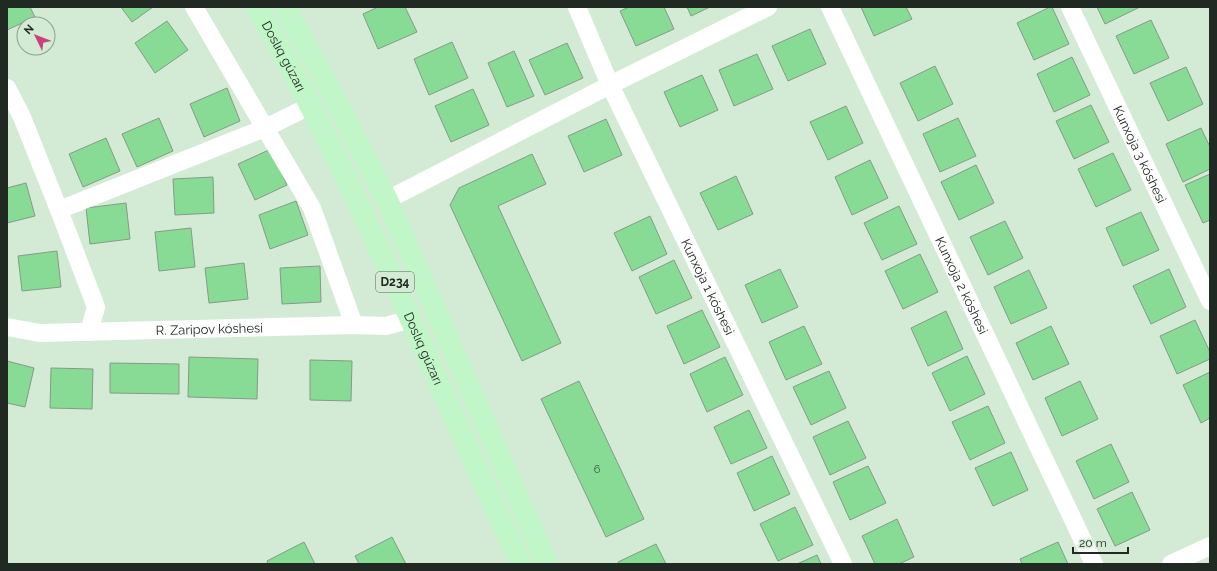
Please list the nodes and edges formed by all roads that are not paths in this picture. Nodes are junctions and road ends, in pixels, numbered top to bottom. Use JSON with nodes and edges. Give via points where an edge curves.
{"nodes":[{"id":1,"x":194,"y":7,"type":"edge"},
{"id":2,"x":257,"y":7,"type":"edge"},
{"id":3,"x":285,"y":7,"type":"edge"},
{"id":4,"x":577,"y":7,"type":"edge"},
{"id":5,"x":768,"y":7,"type":"edge"},
{"id":6,"x":830,"y":7,"type":"edge"},
{"id":7,"x":1070,"y":7,"type":"edge"},
{"id":8,"x":610,"y":85,"type":"junction"},
{"id":9,"x":7,"y":88,"type":"edge"},
{"id":10,"x":310,"y":106,"type":"junction"},
{"id":11,"x":265,"y":128,"type":"junction"},
{"id":12,"x":387,"y":200,"type":"junction"},
{"id":13,"x":59,"y":210,"type":"junction"},
{"id":14,"x":1210,"y":301,"type":"edge"},
{"id":15,"x":411,"y":319,"type":"junction"},
{"id":16,"x":354,"y":325,"type":"junction"},
{"id":17,"x":7,"y":327,"type":"edge"},
{"id":18,"x":89,"y":332,"type":"junction"},
{"id":19,"x":1210,"y":546,"type":"edge"},
{"id":20,"x":521,"y":564,"type":"edge"},
{"id":21,"x":547,"y":564,"type":"edge"},
{"id":22,"x":843,"y":564,"type":"edge"},
{"id":23,"x":1094,"y":564,"type":"edge"},
{"id":24,"x":1171,"y":564,"type":"edge"}],
"edges":[{"from":1,"to":11,"type":"street"},
{"from":2,"to":10,"type":"main road","name":"Doslıq gúzarı","number":"D234"},
{"from":3,"to":12,"type":"main road","name":"Doslıq gúzarı","number":"D234"},
{"from":4,"to":8,"type":"street","name":"Kunxoja 1 kóshesi"},
{"from":5,"to":8,"type":"street"},
{"from":6,"to":23,"type":"street","name":"Kunxoja 2 kóshesi"},
{"from":7,"to":14,"type":"street","name":"Kunxoja 3 kóshesi"},
{"from":8,"to":12,"type":"street"},
{"from":8,"to":22,"type":"street","name":"Kunxoja 1 kóshesi"},
{"from":9,"to":13,"type":"street","via":[[22,117]]},
{"from":10,"to":11,"type":"street"},
{"from":10,"to":15,"type":"main road","name":"Doslıq gúzarı","number":"D234","via":[[380,248]]},
{"from":11,"to":13,"type":"street"},
{"from":11,"to":16,"type":"street","via":[[312,208]]},
{"from":12,"to":21,"type":"main road","name":"Doslıq gúzarı","number":"D234"},
{"from":13,"to":18,"type":"street","via":[[96,307]]},
{"from":15,"to":16,"type":"street","name":"R. Zaripov kóshesi","via":[[386,326]]},
{"from":15,"to":20,"type":"main road","name":"Doslıq gúzarı","number":"D234"},
{"from":16,"to":18,"type":"street","name":"R. Zaripov kóshesi"},
{"from":17,"to":18,"type":"street","name":"R. Zaripov kóshesi","via":[[40,333]]},
{"from":19,"to":24,"type":"street"}]}
